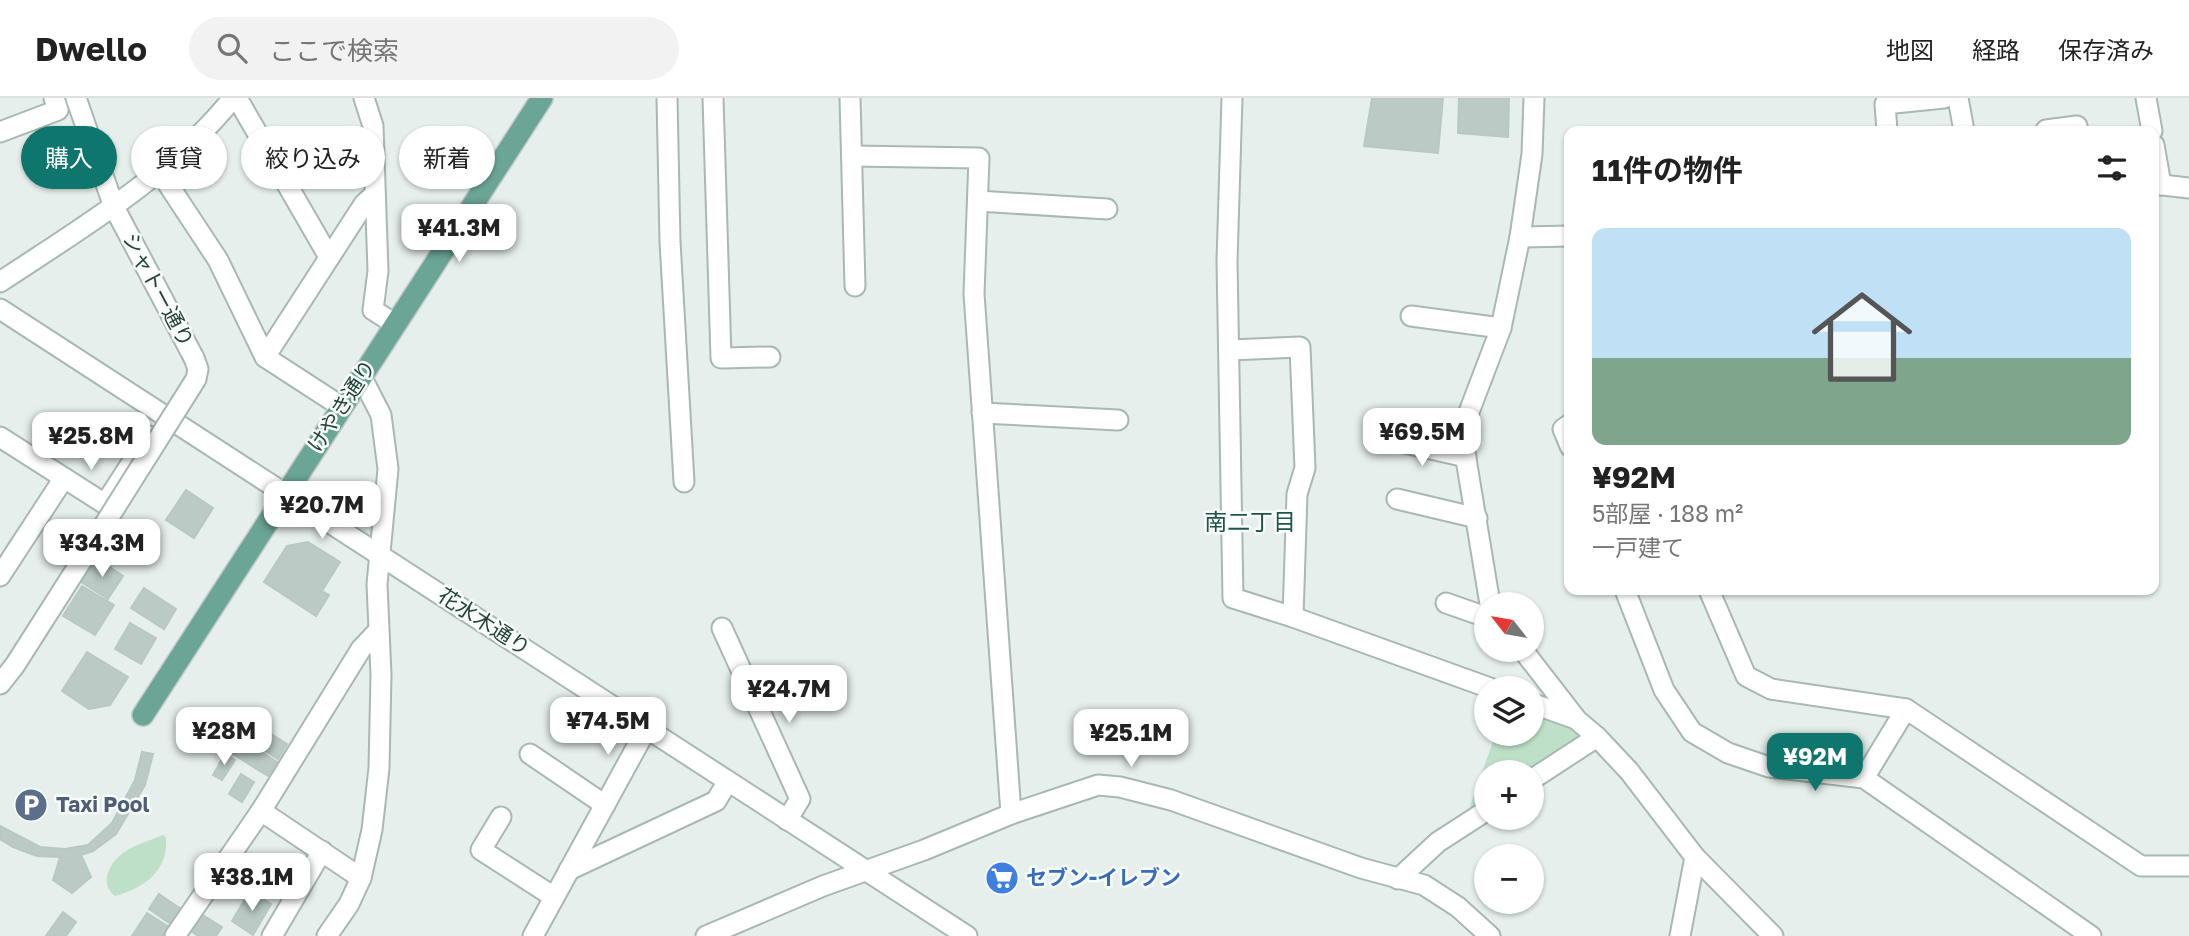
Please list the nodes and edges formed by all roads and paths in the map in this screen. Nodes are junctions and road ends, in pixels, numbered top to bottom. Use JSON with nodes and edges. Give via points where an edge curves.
{"nodes":[{"id":1,"x":54,"y":98,"type":"edge"},
{"id":2,"x":76,"y":98,"type":"edge"},
{"id":3,"x":235,"y":98,"type":"edge"},
{"id":4,"x":364,"y":98,"type":"edge"},
{"id":5,"x":542,"y":98,"type":"edge"},
{"id":6,"x":667,"y":98,"type":"edge"},
{"id":7,"x":713,"y":98,"type":"edge"},
{"id":8,"x":850,"y":98,"type":"edge"},
{"id":9,"x":1232,"y":98,"type":"edge"},
{"id":10,"x":1534,"y":98,"type":"edge"},
{"id":11,"x":1944,"y":98,"type":"edge"},
{"id":12,"x":1958,"y":98,"type":"edge"},
{"id":13,"x":2146,"y":98,"type":"edge"},
{"id":14,"x":209,"y":126,"type":"edge"},
{"id":15,"x":1887,"y":126,"type":"edge"},
{"id":16,"x":1963,"y":126,"type":"edge"},
{"id":17,"x":2151,"y":126,"type":"edge"},
{"id":18,"x":0,"y":132,"type":"edge"},
{"id":19,"x":853,"y":156,"type":"junction"},
{"id":20,"x":2159,"y":185,"type":"edge"},
{"id":21,"x":2189,"y":188,"type":"edge"},
{"id":22,"x":138,"y":189,"type":"edge"},
{"id":23,"x":171,"y":189,"type":"edge"},
{"id":24,"x":375,"y":194,"type":"junction"},
{"id":25,"x":978,"y":201,"type":"junction"},
{"id":26,"x":114,"y":207,"type":"junction"},
{"id":27,"x":1107,"y":209,"type":"dead end"},
{"id":28,"x":1564,"y":236,"type":"edge"},
{"id":29,"x":1520,"y":237,"type":"junction"},
{"id":30,"x":329,"y":257,"type":"junction"},
{"id":31,"x":0,"y":282,"type":"edge"},
{"id":32,"x":855,"y":286,"type":"dead end"},
{"id":33,"x":0,"y":309,"type":"edge"},
{"id":34,"x":1411,"y":316,"type":"dead end"},
{"id":35,"x":396,"y":324,"type":"junction"},
{"id":36,"x":1501,"y":328,"type":"junction"},
{"id":37,"x":1229,"y":350,"type":"junction"},
{"id":38,"x":265,"y":357,"type":"junction"},
{"id":39,"x":770,"y":358,"type":"dead end"},
{"id":40,"x":362,"y":376,"type":"junction"},
{"id":41,"x":342,"y":407,"type":"junction"},
{"id":42,"x":982,"y":413,"type":"junction"},
{"id":43,"x":163,"y":414,"type":"junction"},
{"id":44,"x":1118,"y":420,"type":"dead end"},
{"id":45,"x":0,"y":437,"type":"edge"},
{"id":46,"x":1387,"y":439,"type":"dead end"},
{"id":47,"x":1466,"y":457,"type":"junction"},
{"id":48,"x":64,"y":478,"type":"junction"},
{"id":49,"x":684,"y":482,"type":"dead end"},
{"id":50,"x":286,"y":493,"type":"junction"},
{"id":51,"x":1398,"y":499,"type":"dead end"},
{"id":52,"x":1477,"y":519,"type":"junction"},
{"id":53,"x":380,"y":554,"type":"junction"},
{"id":54,"x":0,"y":576,"type":"edge"},
{"id":55,"x":1488,"y":592,"type":"edge"},
{"id":56,"x":1627,"y":595,"type":"edge"},
{"id":57,"x":1711,"y":595,"type":"edge"},
{"id":58,"x":1446,"y":603,"type":"dead end"},
{"id":59,"x":1474,"y":613,"type":"edge"},
{"id":60,"x":1293,"y":617,"type":"junction"},
{"id":61,"x":723,"y":628,"type":"dead end"},
{"id":62,"x":378,"y":631,"type":"junction"},
{"id":63,"x":1532,"y":662,"type":"edge"},
{"id":64,"x":1474,"y":682,"type":"edge"},
{"id":65,"x":0,"y":684,"type":"edge"},
{"id":66,"x":1544,"y":708,"type":"edge"},
{"id":67,"x":1906,"y":709,"type":"junction"},
{"id":68,"x":143,"y":715,"type":"dead end"},
{"id":69,"x":1577,"y":720,"type":"junction"},
{"id":70,"x":647,"y":728,"type":"junction"},
{"id":71,"x":1597,"y":737,"type":"junction"},
{"id":72,"x":530,"y":754,"type":"dead end"},
{"id":73,"x":1544,"y":772,"type":"edge"},
{"id":74,"x":1864,"y":778,"type":"junction"},
{"id":75,"x":728,"y":781,"type":"junction"},
{"id":76,"x":605,"y":805,"type":"junction"},
{"id":77,"x":261,"y":811,"type":"junction"},
{"id":78,"x":1011,"y":814,"type":"junction"},
{"id":79,"x":501,"y":817,"type":"dead end"},
{"id":80,"x":1474,"y":819,"type":"edge"},
{"id":81,"x":787,"y":820,"type":"junction"},
{"id":82,"x":322,"y":851,"type":"junction"},
{"id":83,"x":1695,"y":857,"type":"junction"},
{"id":84,"x":2189,"y":866,"type":"edge"},
{"id":85,"x":569,"y":870,"type":"junction"},
{"id":86,"x":866,"y":872,"type":"junction"},
{"id":87,"x":361,"y":878,"type":"junction"},
{"id":88,"x":1398,"y":879,"type":"junction"},
{"id":89,"x":554,"y":897,"type":"junction"},
{"id":90,"x":174,"y":936,"type":"edge"},
{"id":91,"x":272,"y":936,"type":"edge"},
{"id":92,"x":327,"y":936,"type":"edge"},
{"id":93,"x":533,"y":936,"type":"edge"},
{"id":94,"x":705,"y":936,"type":"edge"},
{"id":95,"x":967,"y":936,"type":"edge"},
{"id":96,"x":1490,"y":936,"type":"edge"},
{"id":97,"x":1680,"y":936,"type":"edge"},
{"id":98,"x":1773,"y":936,"type":"edge"},
{"id":99,"x":2091,"y":936,"type":"edge"}],
"edges":[{"from":1,"to":18,"type":"street","via":[[58,110]]},
{"from":2,"to":26,"type":"street","name":"シャトー通り"},
{"from":3,"to":14,"type":"street"},
{"from":3,"to":30,"type":"street"},
{"from":4,"to":24,"type":"street","via":[[373,126]]},
{"from":5,"to":35,"type":"main road","name":"けやき通り"},
{"from":6,"to":49,"type":"street"},
{"from":7,"to":39,"type":"street","via":[[721,358]]},
{"from":8,"to":19,"type":"street"},
{"from":9,"to":37,"type":"street"},
{"from":10,"to":29,"type":"street","via":[[1532,154]]},
{"from":11,"to":15,"type":"street","via":[[1885,104]]},
{"from":12,"to":16,"type":"street"},
{"from":13,"to":17,"type":"street"},
{"from":19,"to":25,"type":"street","via":[[979,158]]},
{"from":19,"to":32,"type":"street"},
{"from":20,"to":21,"type":"street"},
{"from":22,"to":26,"type":"street"},
{"from":23,"to":38,"type":"street","via":[[218,260]]},
{"from":24,"to":30,"type":"street"},
{"from":24,"to":35,"type":"street","via":[[379,271],[373,310]]},
{"from":25,"to":27,"type":"street"},
{"from":25,"to":42,"type":"street","via":[[974,294]]},
{"from":26,"to":31,"type":"street"},
{"from":26,"to":65,"type":"street","name":"シャトー通り","bridge":true,"via":[[194,358],[196,379]]},
{"from":28,"to":29,"type":"street"},
{"from":29,"to":36,"type":"street"},
{"from":30,"to":38,"type":"street"},
{"from":33,"to":43,"type":"street","name":"花水木通り"},
{"from":34,"to":36,"type":"street"},
{"from":35,"to":40,"type":"main road","name":"けやき通り"},
{"from":36,"to":47,"type":"street","via":[[1469,412],[1463,441]]},
{"from":37,"to":60,"type":"street","via":[[1233,598]]},
{"from":37,"to":60,"type":"street","via":[[1300,347],[1306,468],[1297,494]]},
{"from":38,"to":41,"type":"street"},
{"from":40,"to":41,"type":"main road","name":"けやき通り"},
{"from":40,"to":53,"type":"street","via":[[381,415],[388,469]]},
{"from":41,"to":50,"type":"main road","name":"けやき通り"},
{"from":42,"to":44,"type":"street"},
{"from":42,"to":78,"type":"street"},
{"from":43,"to":48,"type":"street","via":[[105,504]]},
{"from":43,"to":50,"type":"street","name":"花水木通り"},
{"from":45,"to":48,"type":"street"},
{"from":46,"to":47,"type":"street"},
{"from":47,"to":52,"type":"street"},
{"from":48,"to":54,"type":"street"},
{"from":50,"to":53,"type":"street","name":"花水木通り"},
{"from":50,"to":68,"type":"main road","name":"けやき通り"},
{"from":51,"to":52,"type":"street"},
{"from":52,"to":55,"type":"street"},
{"from":53,"to":62,"type":"street"},
{"from":53,"to":70,"type":"street","name":"花水木通り"},
{"from":56,"to":74,"type":"street","via":[[1664,690],[1692,732],[1728,753],[1769,767]]},
{"from":57,"to":67,"type":"street","via":[[1746,676],[1771,689]]},
{"from":58,"to":59,"type":"street"},
{"from":60,"to":64,"type":"street"},
{"from":61,"to":81,"type":"street","via":[[800,799]]},
{"from":62,"to":77,"type":"street","via":[[361,649]]},
{"from":62,"to":87,"type":"street","via":[[379,768]]},
{"from":63,"to":69,"type":"street"},
{"from":66,"to":69,"type":"street"},
{"from":67,"to":74,"type":"street"},
{"from":67,"to":84,"type":"street","via":[[2141,866]]},
{"from":69,"to":71,"type":"street"},
{"from":70,"to":75,"type":"street","name":"花水木通り"},
{"from":70,"to":76,"type":"street"},
{"from":71,"to":73,"type":"street"},
{"from":71,"to":83,"type":"street"},
{"from":72,"to":76,"type":"street"},
{"from":74,"to":99,"type":"street"},
{"from":75,"to":81,"type":"street","name":"花水木通り"},
{"from":75,"to":85,"type":"street","via":[[716,801]]},
{"from":76,"to":85,"type":"street"},
{"from":77,"to":82,"type":"street"},
{"from":77,"to":90,"type":"street"},
{"from":78,"to":86,"type":"street"},
{"from":78,"to":88,"type":"street","via":[[1098,785],[1121,787]]},
{"from":79,"to":89,"type":"street","via":[[481,850]]},
{"from":80,"to":88,"type":"street","via":[[1438,842]]},
{"from":81,"to":86,"type":"street","name":"花水木通り"},
{"from":82,"to":87,"type":"street"},
{"from":82,"to":91,"type":"street"},
{"from":83,"to":97,"type":"street"},
{"from":83,"to":98,"type":"street"},
{"from":85,"to":89,"type":"street"},
{"from":86,"to":94,"type":"street"},
{"from":86,"to":95,"type":"street","name":"花水木通り"},
{"from":87,"to":92,"type":"street"},
{"from":88,"to":96,"type":"street","via":[[1424,885]]},
{"from":89,"to":93,"type":"street"}]}
